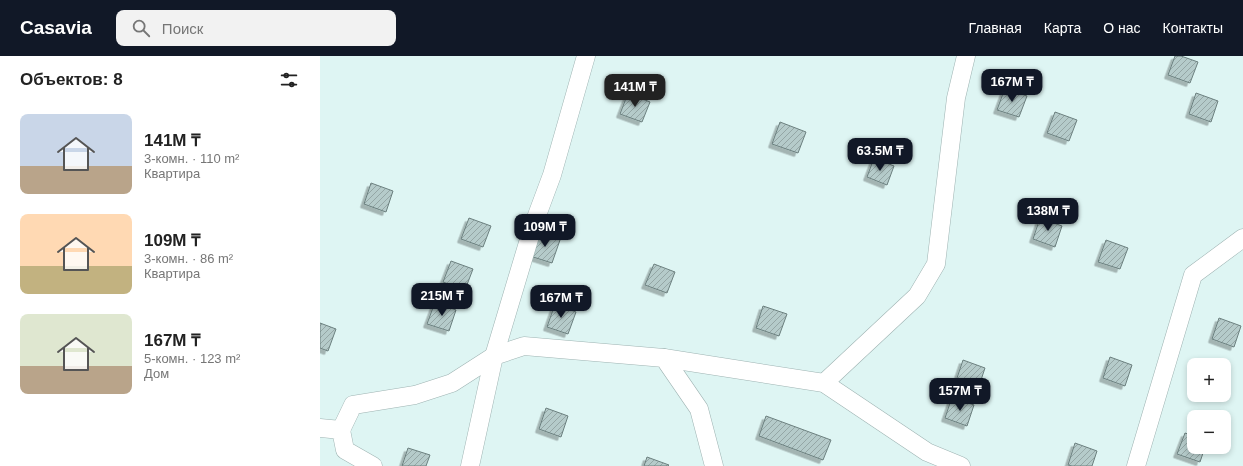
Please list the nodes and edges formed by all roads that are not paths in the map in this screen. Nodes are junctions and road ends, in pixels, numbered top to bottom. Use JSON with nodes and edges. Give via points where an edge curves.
{"nodes":[{"id":1,"x":586,"y":56,"type":"edge"},
{"id":2,"x":966,"y":56,"type":"edge"},
{"id":3,"x":1243,"y":238,"type":"edge"},
{"id":4,"x":494,"y":356,"type":"junction"},
{"id":5,"x":664,"y":358,"type":"junction"},
{"id":6,"x":824,"y":383,"type":"junction"},
{"id":7,"x":320,"y":428,"type":"edge"},
{"id":8,"x":341,"y":430,"type":"junction"},
{"id":9,"x":373,"y":466,"type":"edge"},
{"id":10,"x":470,"y":466,"type":"edge"},
{"id":11,"x":714,"y":466,"type":"edge"},
{"id":12,"x":961,"y":466,"type":"edge"},
{"id":13,"x":1136,"y":466,"type":"edge"}],
"edges":[{"from":1,"to":4,"type":"lane","via":[[552,175],[533,226]]},
{"from":2,"to":6,"type":"lane","via":[[956,98],[936,264],[917,296]]},
{"from":3,"to":13,"type":"lane","via":[[1193,275]]},
{"from":4,"to":5,"type":"lane","via":[[524,346]]},
{"from":4,"to":8,"type":"lane","via":[[452,383],[415,395],[353,405]]},
{"from":4,"to":10,"type":"lane"},
{"from":5,"to":6,"type":"lane"},
{"from":5,"to":11,"type":"lane","via":[[699,409]]},
{"from":6,"to":12,"type":"lane","via":[[927,452]]},
{"from":7,"to":8,"type":"lane"},
{"from":8,"to":9,"type":"lane","via":[[345,450]]}]}
